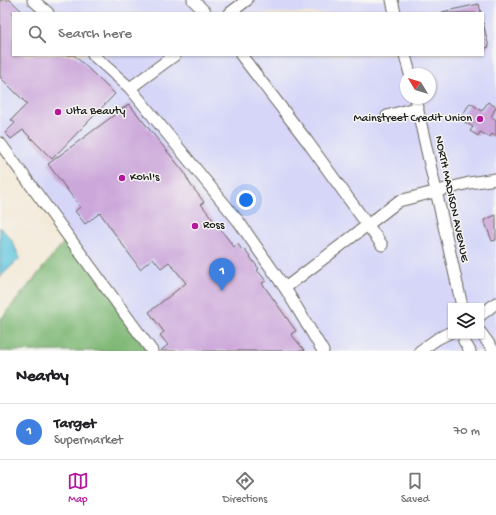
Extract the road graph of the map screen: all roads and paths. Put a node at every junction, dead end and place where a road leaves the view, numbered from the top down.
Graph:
1 (33, 0) edge
2 (193, 0) edge
3 (247, 0) edge
4 (392, 0) edge
5 (47, 12) edge
6 (205, 12) edge
7 (231, 12) edge
8 (395, 12) edge
9 (94, 56) edge
10 (174, 56) edge
11 (242, 56) edge
12 (405, 56) edge
13 (408, 68) edge
14 (130, 88) junction
15 (415, 104) edge
16 (417, 104) edge
17 (387, 116) dead end
18 (0, 143) edge
19 (496, 179) edge
20 (436, 192) junction
21 (367, 226) junction
22 (382, 245) dead end
23 (285, 288) junction
24 (461, 303) edge
25 (496, 303) edge
26 (484, 313) edge
27 (448, 334) edge
28 (484, 338) edge
29 (465, 339) edge
30 (152, 351) edge
31 (323, 351) edge
32 (420, 351) edge
33 (470, 351) edge
34 (494, 351) edge

1 - 5 street
2 - 6 street
3 - 7 street
4 - 8 street
9 - 14 street
10 - 14 street
11 - 21 street
12 - 13 street
14 - 23 street
15 - 17 street
16 - 20 street, NORTH MADISON AVENUE
18 - 30 street
19 - 20 street
20 - 21 street
20 - 24 street, NORTH MADISON AVENUE
21 - 22 street
21 - 23 street
23 - 31 street
25 - 26 street
27 - 32 street
28 - 34 street
29 - 33 street

